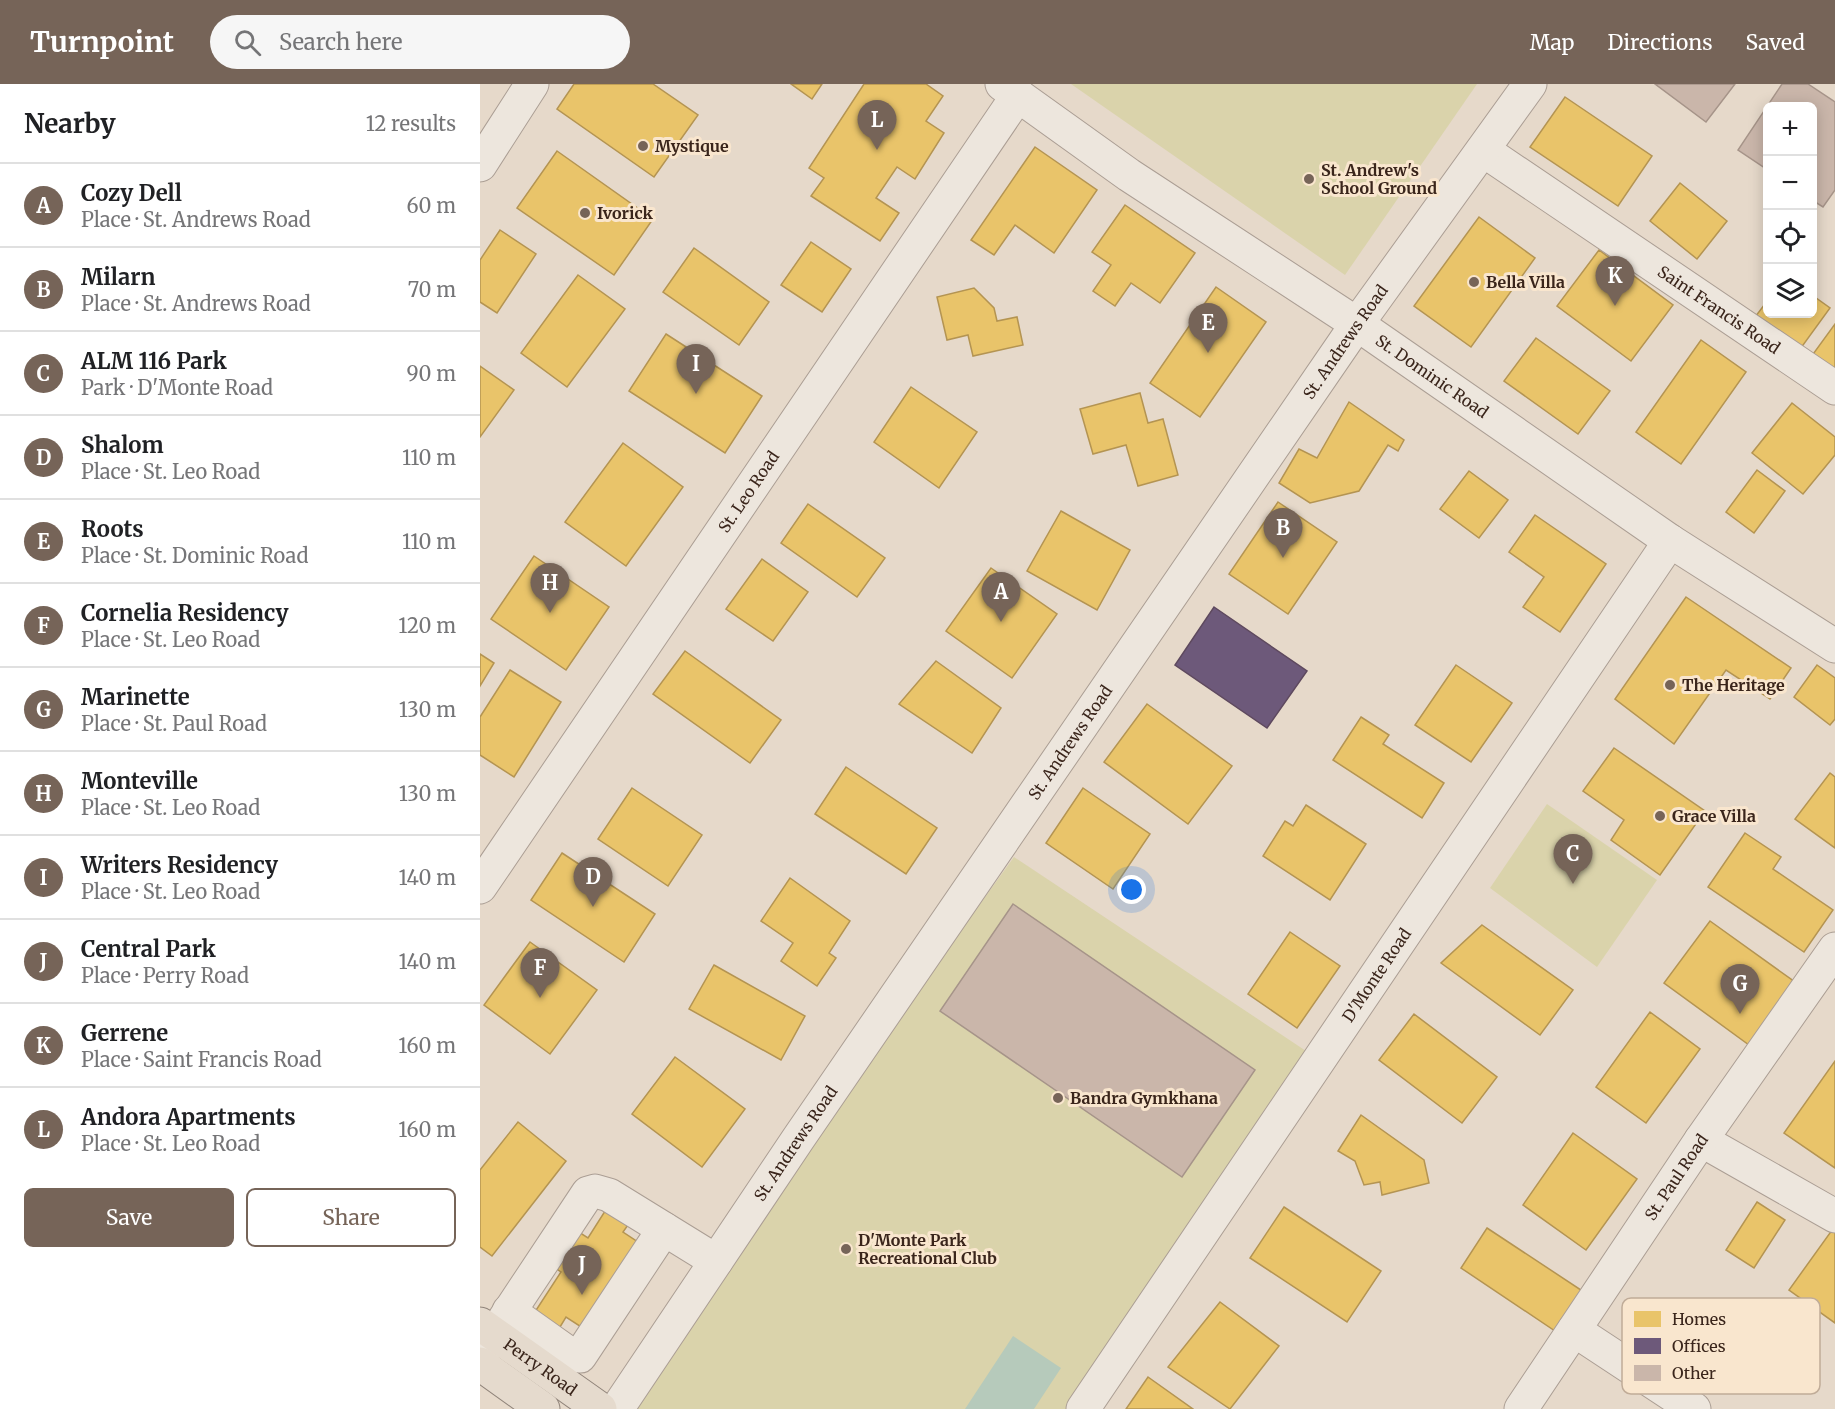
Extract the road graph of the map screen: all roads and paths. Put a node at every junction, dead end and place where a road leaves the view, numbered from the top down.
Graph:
1 (532, 84) edge
2 (1530, 84) edge
3 (1010, 90) edge
4 (1483, 150) junction
5 (480, 165) edge
6 (1356, 324) junction
7 (1835, 388) edge
8 (1670, 541) junction
9 (1835, 646) edge
10 (480, 887) edge
11 (1835, 949) edge
12 (1701, 1140) junction
13 (1835, 1216) edge
14 (664, 1229) junction
15 (716, 1261) junction
16 (1574, 1329) junction
17 (491, 1332) edge
18 (1622, 1361) edge
19 (480, 1364) edge
20 (1672, 1394) edge
21 (543, 1409) edge
22 (600, 1409) edge
23 (617, 1409) edge
24 (1083, 1409) edge
25 (1521, 1409) edge
26 (1694, 1409) edge

1 - 5 street
2 - 4 street, St. Andrews Road
3 - 6 street, St. Dominic Road
3 - 10 street, St. Leo Road
4 - 6 street, St. Andrews Road
4 - 7 street, Saint Francis Road
6 - 8 street, St. Dominic Road
6 - 15 street, St. Andrews Road
8 - 9 street, St. Dominic Road
8 - 24 street, D'Monte Road
11 - 12 street, St. Paul Road
12 - 13 street
12 - 16 street, St. Paul Road
14 - 15 street
14 - 17 street
14 - 17 street
15 - 23 street, St. Andrews Road
16 - 18 street
16 - 25 street, St. Paul Road
17 - 22 main road, Perry Road
19 - 21 main road, Perry Road
20 - 26 street

